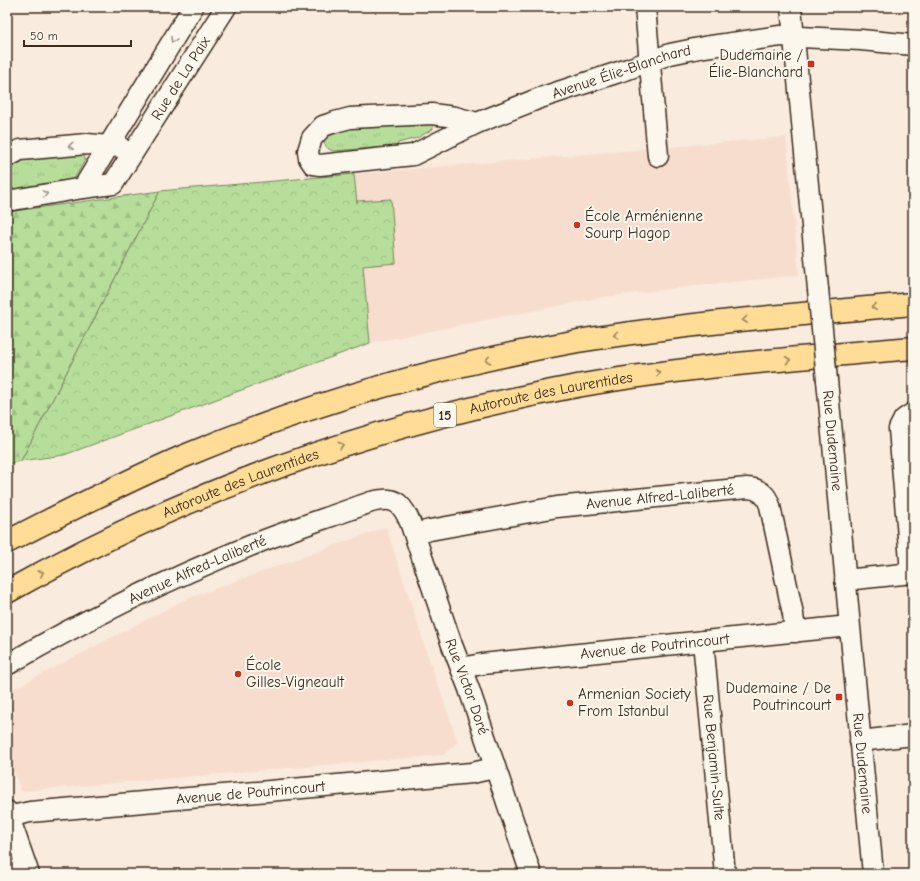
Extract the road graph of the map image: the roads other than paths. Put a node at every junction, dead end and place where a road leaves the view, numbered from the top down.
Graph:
1 (193, 7) edge
2 (226, 7) edge
3 (645, 7) edge
4 (791, 7) edge
5 (794, 37) junction
6 (913, 45) edge
7 (649, 61) junction
8 (477, 123) junction
9 (110, 145) junction
10 (136, 149) junction
11 (658, 156) dead end
12 (7, 157) edge
13 (83, 188) junction
14 (7, 201) edge
15 (913, 304) edge
16 (913, 348) edge
17 (913, 413) edge
18 (397, 502) joint
19 (414, 534) junction
20 (7, 542) edge
21 (912, 573) edge
22 (845, 580) junction
23 (7, 592) edge
24 (849, 626) junction
25 (795, 632) junction
26 (703, 641) junction
27 (7, 665) edge
28 (461, 668) junction
29 (913, 736) edge
30 (860, 741) junction
31 (494, 768) junction
32 (8, 815) edge
33 (7, 868) edge
34 (9, 874) edge
35 (29, 874) edge
36 (531, 874) edge
37 (725, 874) edge
38 (873, 874) edge

1 -> 9 street, Rue de La Paix
2 - 10 street, Rue de La Paix
3 - 7 street
4 - 5 street, Rue Dudemaine
5 - 6 street, Avenue Élie-Blanchard
5 - 7 street, Avenue Élie-Blanchard
5 - 22 street, Rue Dudemaine, bridge
7 - 8 street, Avenue Élie-Blanchard
7 - 11 street
8 - 8 street, Avenue Élie-Blanchard
9 - 10 street
9 -> 12 street
9 - 13 street, Rue de La Paix
10 - 13 street, Rue de La Paix
14 -> 13 street, Rue de La Paix
15 -> 20 highway
23 -> 16 highway, Autoroute des Laurentides / 15
17 - 21 street
18 - 19 street, Rue Victor Doré
18 - 27 street, Avenue Alfred-Laliberté
19 - 25 street, Avenue Alfred-Laliberté
19 - 28 street, Rue Victor Doré
21 - 22 street
22 - 24 street, Rue Dudemaine
24 - 25 street, Avenue de Poutrincourt
24 - 30 street, Rue Dudemaine
25 - 26 street, Avenue de Poutrincourt
26 - 28 street, Avenue de Poutrincourt
26 - 37 street, Rue Benjamin-Sulte
28 - 31 street, Rue Victor Doré
29 - 30 street
30 - 38 street, Rue Dudemaine
31 - 32 street, Avenue de Poutrincourt
31 - 36 street, Rue Victor Doré
32 - 35 street
33 - 34 street

